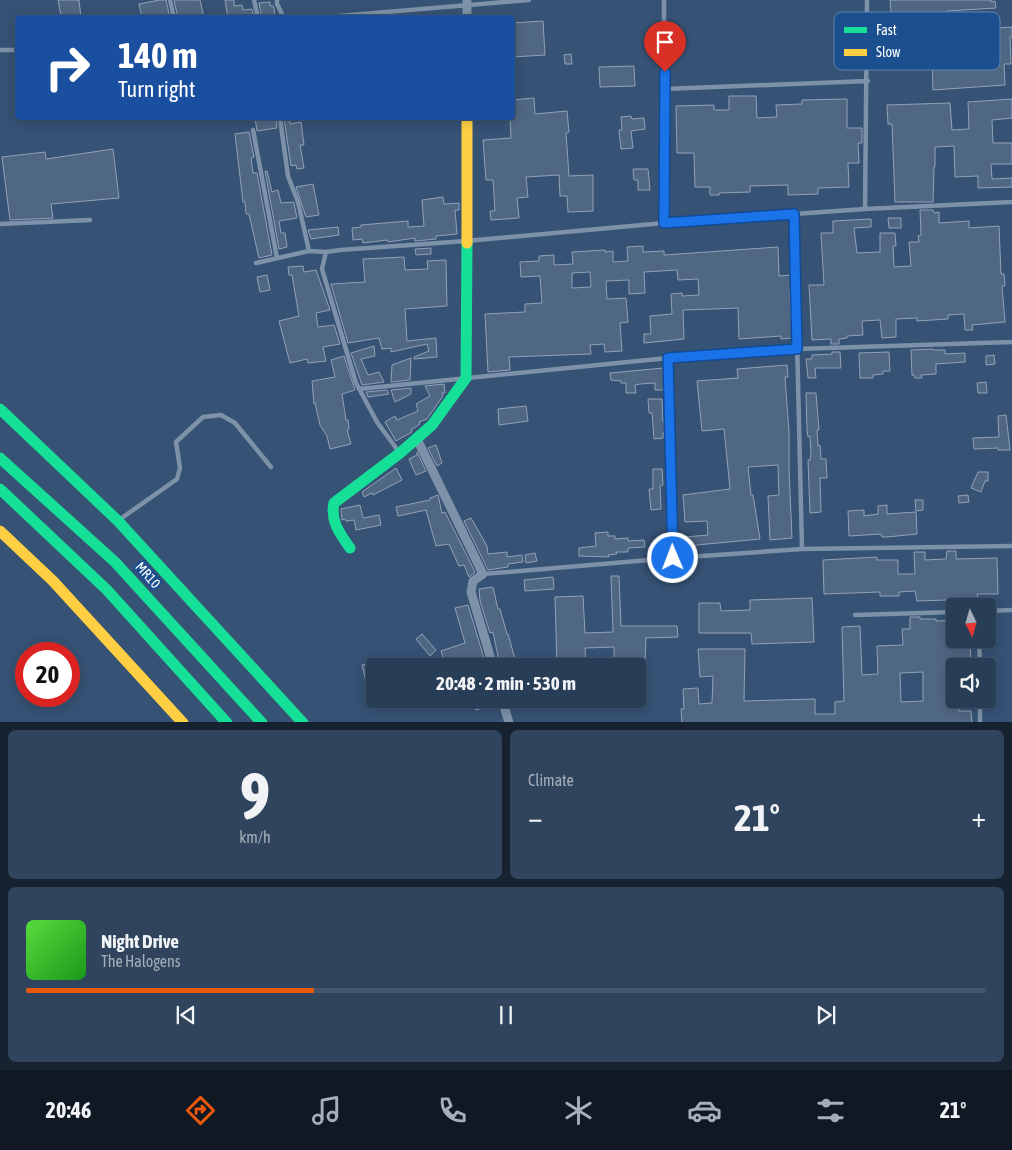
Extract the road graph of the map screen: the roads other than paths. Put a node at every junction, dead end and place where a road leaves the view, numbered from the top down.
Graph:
1 (170, 0) edge
2 (254, 0) edge
3 (277, 0) edge
4 (529, 0) edge
5 (664, 0) edge
6 (467, 2) edge
7 (173, 15) edge
8 (257, 15) edge
9 (282, 15) edge
10 (343, 15) edge
11 (467, 15) edge
12 (0, 50) edge
13 (15, 50) edge
14 (868, 70) edge
15 (868, 81) junction
16 (665, 89) junction
17 (280, 120) edge
18 (467, 120) edge
19 (253, 130) dead end
20 (1012, 202) edge
21 (865, 209) junction
22 (794, 214) junction
23 (90, 220) dead end
24 (664, 223) junction
25 (0, 224) edge
26 (466, 241) junction
27 (309, 252) junction
28 (326, 252) junction
29 (277, 258) junction
30 (256, 263) dead end
31 (1012, 342) edge
32 (797, 349) junction
33 (668, 358) junction
34 (466, 378) junction
35 (359, 389) junction
36 (0, 409) edge
37 (417, 439) junction
38 (400, 453) junction
39 (0, 458) edge
40 (271, 467) dead end
41 (0, 490) edge
42 (118, 521) junction
43 (0, 531) edge
44 (1012, 546) edge
45 (350, 548) dead end
46 (802, 549) junction
47 (673, 558) junction
48 (483, 574) junction
49 (1012, 610) edge
50 (996, 611) edge
51 (946, 612) edge
52 (855, 615) dead end
53 (491, 658) edge
54 (505, 708) edge
55 (980, 708) edge
56 (183, 722) edge
57 (226, 722) edge
58 (262, 722) edge
59 (303, 722) edge
60 (510, 722) edge
61 (980, 722) edge

1 - 7 lane
2 - 8 lane
3 - 9 lane
4 - 6 lane
5 - 16 lane
6 - 10 lane
6 - 11 street
12 - 13 lane
14 - 15 lane
15 - 16 lane
15 - 21 lane
16 - 24 lane
17 - 27 lane
18 - 26 street
19 - 29 lane
20 - 21 lane
21 - 22 lane
22 - 24 lane
22 - 32 lane
23 - 25 lane
24 - 26 lane
26 - 28 lane
26 - 34 street
27 - 28 lane
27 - 29 lane
28 - 35 lane
29 - 30 lane
31 - 32 lane
32 - 33 lane
32 - 46 lane
33 - 34 lane
33 - 47 lane
34 - 35 lane
34 - 37 street
35 - 38 lane
36 - 42 street
37 - 38 street
37 - 48 street
38 - 45 street
39 - 58 street, MR10
40 - 42 lane
41 - 57 street
42 - 59 street
43 - 56 street
44 - 46 lane
46 - 47 lane
47 - 48 lane
48 - 53 street
49 - 50 lane
51 - 52 lane
54 - 60 street
55 - 61 lane

